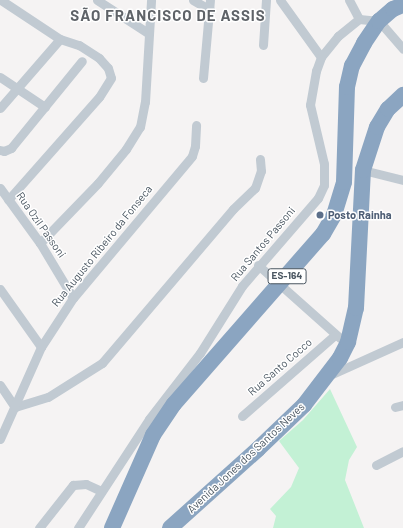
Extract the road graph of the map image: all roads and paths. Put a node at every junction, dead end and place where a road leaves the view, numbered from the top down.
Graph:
1 (1, 0) edge
2 (97, 0) edge
3 (151, 0) edge
4 (193, 0) edge
5 (210, 0) edge
6 (266, 0) edge
7 (280, 0) edge
8 (348, 0) edge
9 (403, 5) edge
10 (210, 10) junction
11 (359, 19) junction
12 (379, 21) junction
13 (148, 33) junction
14 (60, 39) junction
15 (263, 45) dead end
16 (403, 49) edge
17 (321, 57) junction
18 (82, 61) dead end
19 (0, 77) edge
20 (203, 78) dead end
21 (17, 88) junction
22 (403, 95) edge
23 (45, 107) junction
24 (0, 108) edge
25 (196, 125) dead end
26 (0, 150) edge
27 (260, 159) dead end
28 (363, 170) junction
29 (403, 180) edge
30 (0, 188) edge
31 (8, 200) junction
32 (40, 243) junction
33 (258, 265) junction
34 (280, 284) junction
35 (0, 289) edge
36 (73, 298) junction
37 (341, 339) junction
38 (403, 342) edge
39 (41, 347) junction
40 (327, 376) junction
41 (0, 385) edge
42 (15, 407) junction
43 (242, 416) dead end
44 (0, 439) edge
45 (403, 451) edge
46 (376, 465) dead end
47 (101, 491) junction
48 (39, 528) edge
49 (78, 528) edge
50 (112, 528) edge
51 (170, 528) edge

1 - 14 street
2 - 13 street
3 - 13 street
4 - 10 street
5 - 10 street
6 - 15 street
7 - 17 street
8 - 11 street
9 - 12 highway, ES-164
10 - 20 street
11 - 12 street
11 - 17 street, Rua Santos Passoni
12 - 16 street
12 - 34 highway, ES-164
13 - 32 street
14 - 21 street
14 - 31 street
17 - 33 street, Rua Santos Passoni
18 - 23 street
19 - 21 street
21 - 23 street
21 - 24 street
22 - 28 highway, Avenida Jones dos Santos Neves
23 - 26 street
25 - 36 street, Rua Augusto Ribeiro da Fonseca
27 - 42 street
28 - 29 street
28 - 37 highway, Avenida Jones dos Santos Neves
30 - 31 street, Rua Ozil Passoni
31 - 32 street, Rua Ozil Passoni
32 - 36 street, Rua Ozil Passoni
33 - 34 street
33 - 47 street, Rua Santos Passoni
34 - 37 street
34 - 50 highway, ES-164
35 - 39 street
36 - 39 street, Rua Augusto Ribeiro da Fonseca
37 - 40 highway, Avenida Jones dos Santos Neves
37 - 43 street, Rua Santo Cocco
38 - 40 street
39 - 42 street, Rua Augusto Ribeiro da Fonseca
40 - 51 highway, Avenida Jones dos Santos Neves
41 - 42 street
42 - 44 street, Rua Augusto Ribeiro da Fonseca
45 - 46 street
47 - 48 street
47 - 49 street, Rua Santos Passoni

